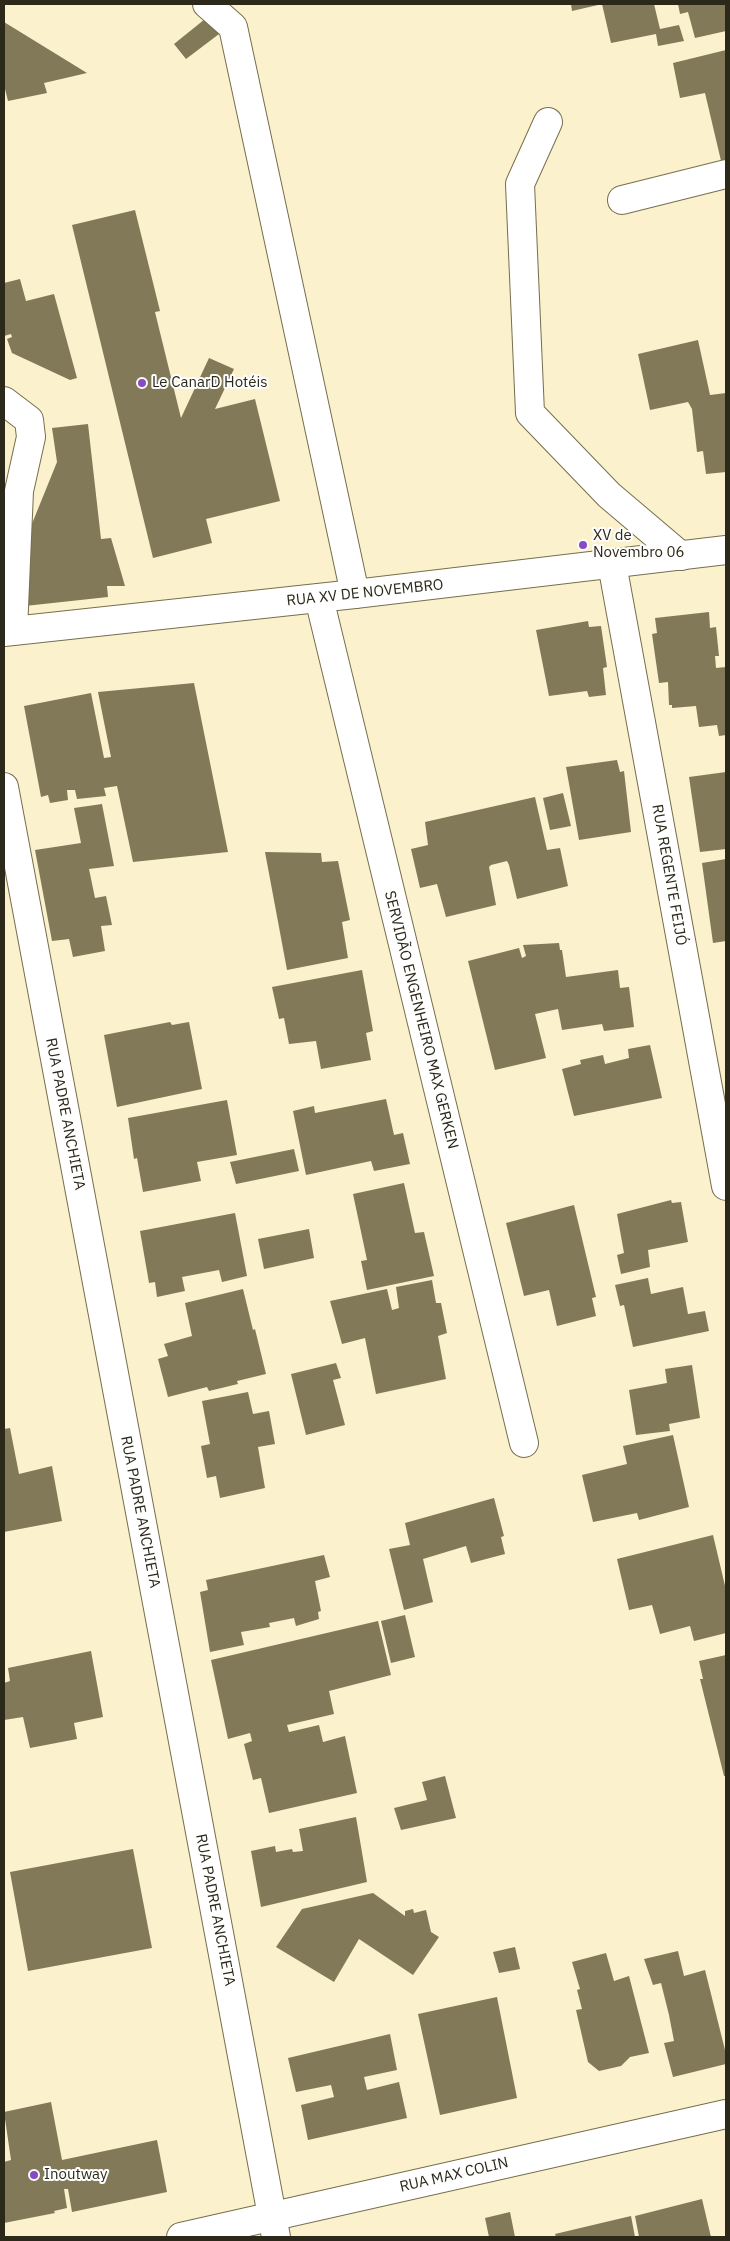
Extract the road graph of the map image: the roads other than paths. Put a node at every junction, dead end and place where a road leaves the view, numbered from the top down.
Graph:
1 (207, 4) edge
2 (548, 122) dead end
3 (726, 174) edge
4 (622, 200) dead end
5 (4, 401) edge
6 (726, 550) edge
7 (681, 556) junction
8 (612, 564) junction
9 (355, 594) junction
10 (319, 598) junction
11 (9, 631) edge
12 (4, 787) edge
13 (726, 1186) edge
14 (524, 1443) dead end
15 (726, 2114) edge
16 (274, 2227) edge
17 (181, 2237) edge

1 - 9 street
2 - 7 street
3 - 4 street
5 - 11 street
6 - 7 street, RUA XV DE NOVEMBRO
7 - 8 street, RUA XV DE NOVEMBRO
8 - 9 street, RUA XV DE NOVEMBRO
8 - 13 street, RUA REGENTE FEIJÓ
9 - 10 street, RUA XV DE NOVEMBRO
10 - 11 street, RUA XV DE NOVEMBRO
10 - 14 street, SERVIDÃO ENGENHEIRO MAX GERKEN
12 - 16 street, RUA PADRE ANCHIETA
15 - 16 street, RUA MAX COLIN
16 - 17 street, RUA MAX COLIN

